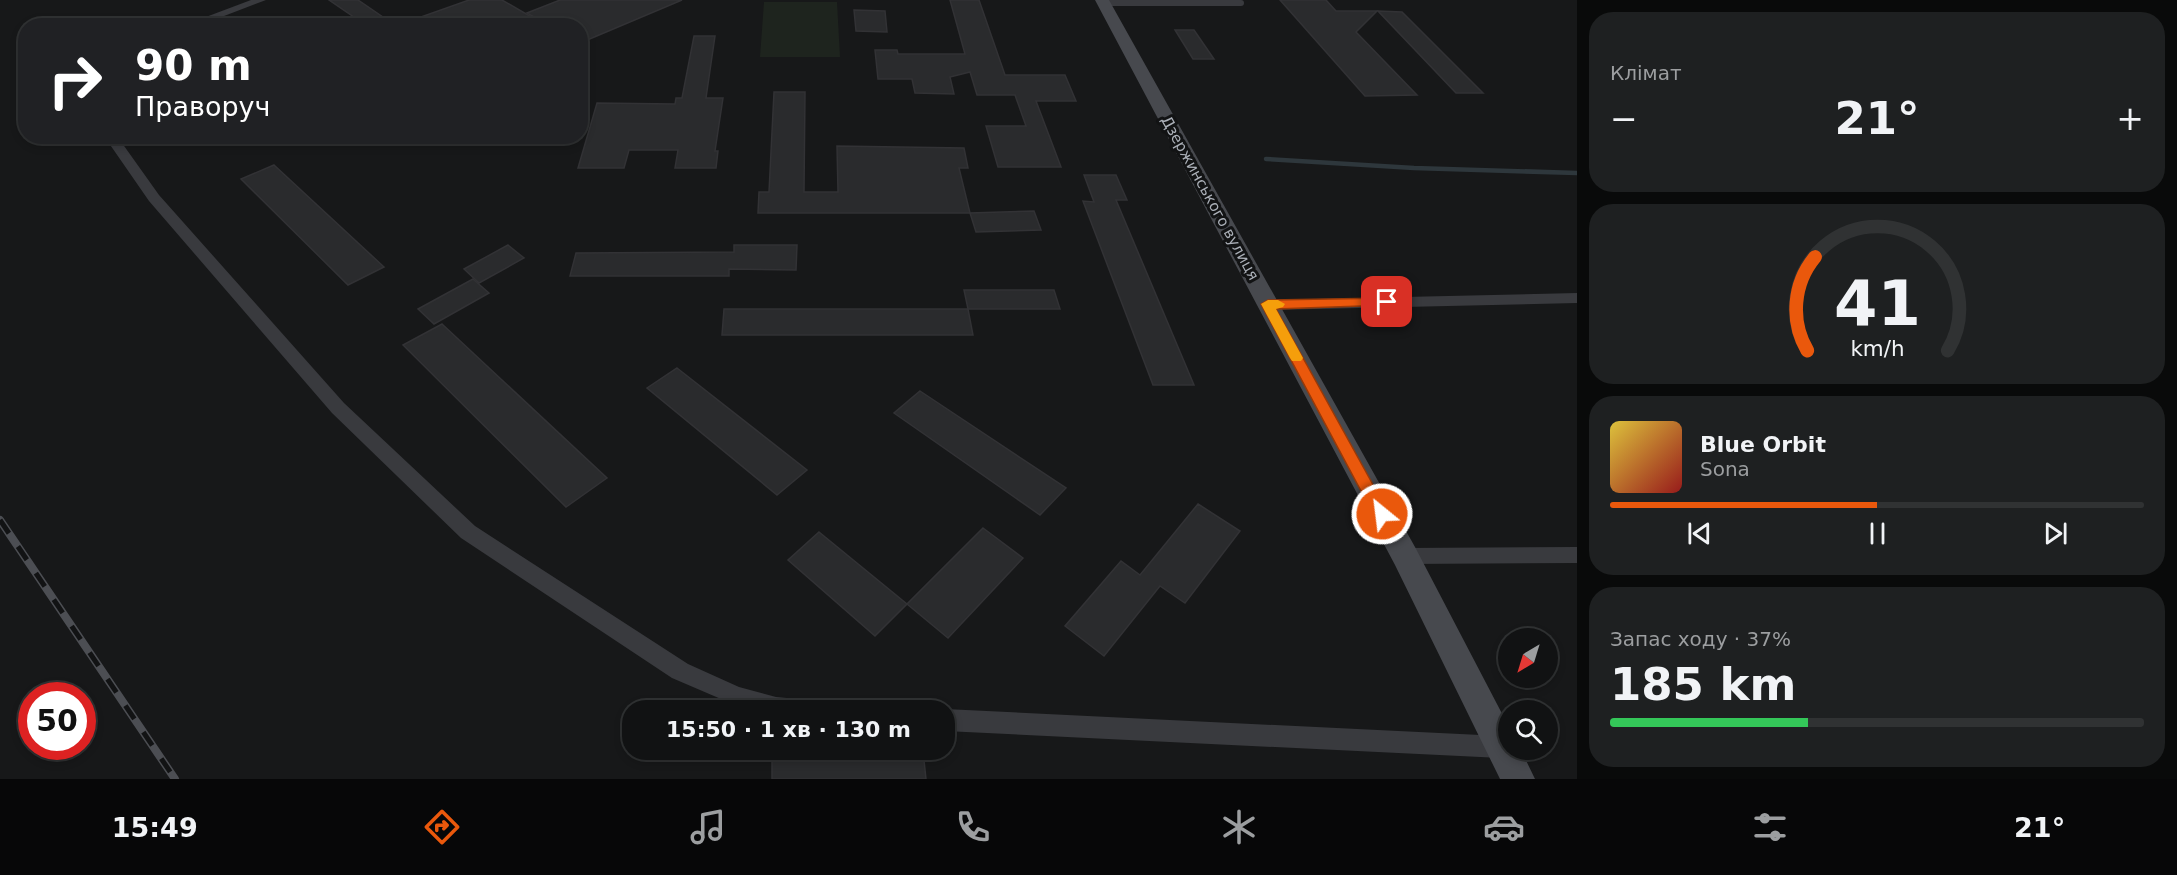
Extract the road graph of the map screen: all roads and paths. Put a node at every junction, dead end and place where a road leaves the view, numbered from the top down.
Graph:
1 (261, 0) edge
2 (1103, 2) edge
3 (1241, 3) dead end
4 (210, 18) edge
5 (116, 144) edge
6 (1577, 298) edge
7 (1268, 304) junction
8 (1577, 555) edge
9 (1405, 556) junction
10 (748, 700) edge
11 (955, 720) edge
12 (1498, 741) edge
13 (1498, 747) edge
14 (1508, 760) edge
15 (1518, 779) edge

1 - 4 street
2 - 3 lane
2 - 7 main road, Дзержинського вулиця
5 - 10 street
6 - 7 street
7 - 9 main road, Дзержинського вулиця
8 - 9 street
9 - 12 main road, Дзержинського вулиця
11 - 13 street
14 - 15 main road, Дзержинського вулиця

